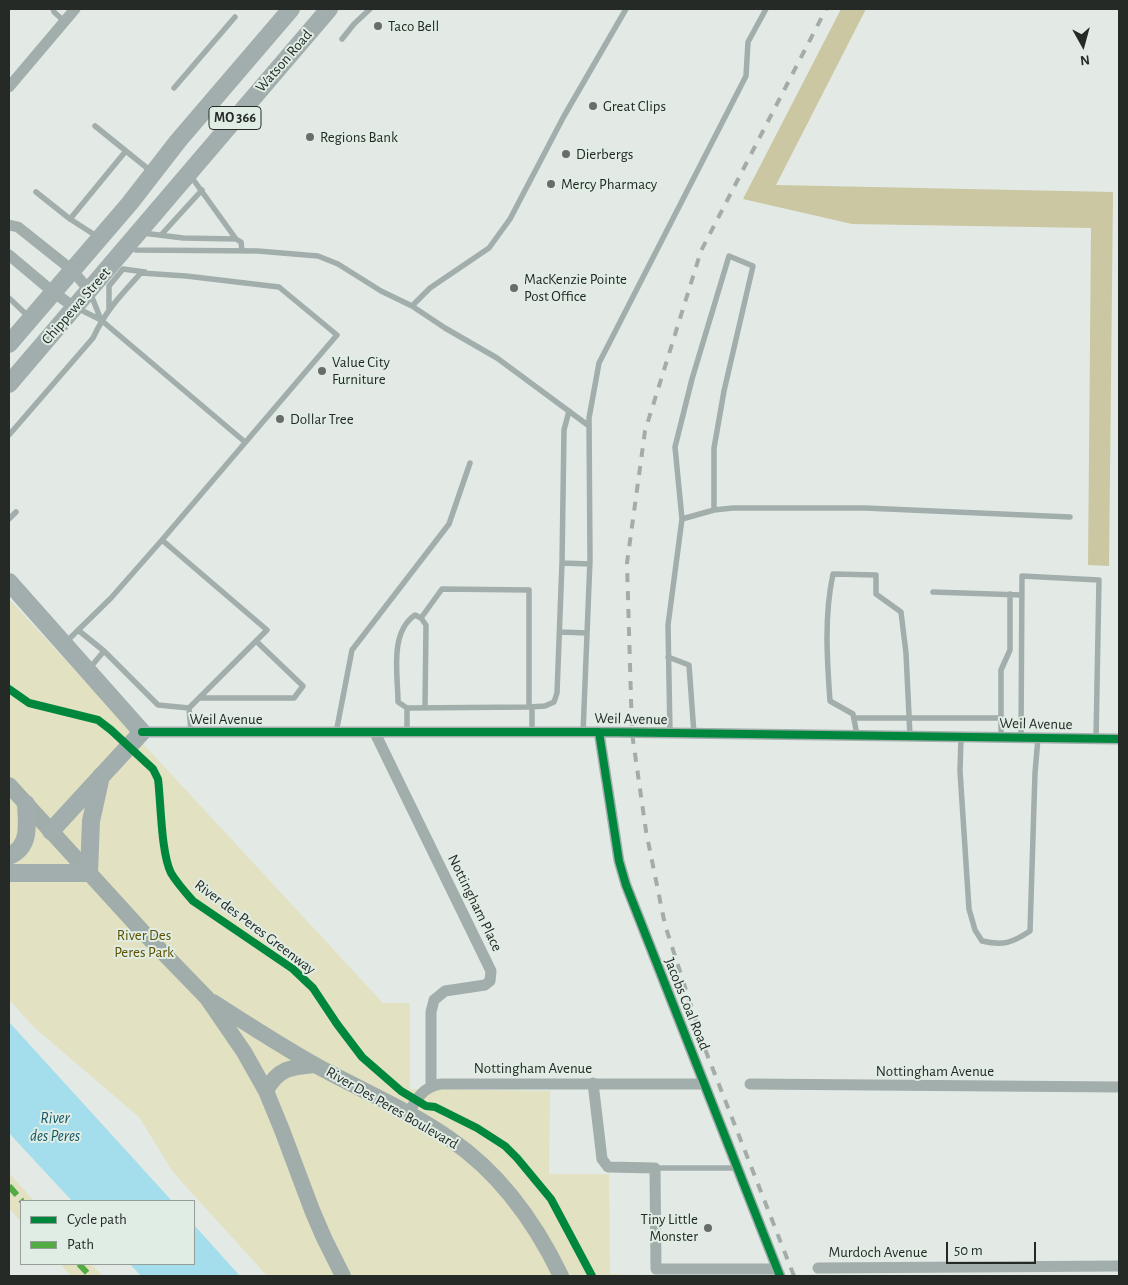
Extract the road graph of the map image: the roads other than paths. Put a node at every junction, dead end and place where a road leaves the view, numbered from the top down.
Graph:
1 (53, 9) edge
2 (75, 9) edge
3 (291, 9) edge
4 (329, 9) edge
5 (370, 9) edge
6 (617, 9) edge
7 (766, 9) edge
8 (625, 11) edge
9 (235, 17) dead end
10 (64, 21) junction
11 (342, 40) dead end
12 (11, 85) edge
13 (174, 88) dead end
14 (95, 126) dead end
15 (125, 152) junction
16 (188, 173) junction
17 (153, 174) junction
18 (202, 190) junction
19 (36, 192) dead end
20 (130, 203) joint
21 (70, 219) junction
22 (9, 225) edge
23 (136, 235) junction
24 (161, 235) junction
25 (100, 238) junction
26 (183, 238) junction
27 (236, 238) junction
28 (183, 251) junction
29 (242, 251) junction
30 (9, 256) edge
31 (72, 270) junction
32 (169, 275) junction
33 (90, 290) junction
34 (54, 292) junction
35 (9, 298) edge
36 (412, 306) junction
37 (74, 307) junction
38 (109, 308) junction
39 (30, 319) junction
40 (101, 320) junction
41 (9, 344) edge
42 (9, 384) edge
43 (569, 411) junction
44 (590, 426) junction
45 (9, 435) edge
46 (245, 442) junction
47 (470, 463) dead end
48 (714, 510) junction
49 (16, 512) dead end
50 (1070, 517) dead end
51 (9, 519) edge
52 (682, 519) junction
53 (162, 540) junction
54 (562, 563) junction
55 (590, 564) junction
56 (9, 582) edge
57 (933, 592) dead end
58 (1010, 594) junction
59 (1021, 595) junction
60 (420, 618) junction
61 (78, 630) junction
62 (560, 632) junction
63 (587, 633) junction
64 (256, 641) junction
65 (64, 644) junction
66 (104, 651) junction
67 (668, 657) junction
68 (87, 670) junction
69 (200, 698) junction
70 (425, 707) junction
71 (531, 707) junction
72 (189, 708) junction
73 (407, 708) junction
74 (854, 718) junction
75 (908, 718) junction
76 (1001, 718) junction
77 (142, 732) junction
78 (191, 732) junction
79 (599, 732) junction
80 (336, 733) junction
81 (375, 733) junction
82 (407, 733) junction
83 (532, 733) junction
84 (583, 733) junction
85 (670, 733) junction
86 (694, 734) junction
87 (857, 736) junction
88 (910, 736) junction
89 (961, 737) junction
90 (1002, 737) junction
91 (1020, 738) junction
92 (1038, 738) junction
93 (1096, 739) junction
94 (1119, 739) edge
95 (101, 775) junction
96 (9, 785) edge
97 (26, 804) junction
98 (51, 831) junction
99 (9, 856) edge
100 (89, 872) junction
101 (9, 873) edge
102 (207, 998) junction
103 (315, 1065) junction
104 (593, 1083) junction
105 (703, 1084) junction
106 (750, 1084) dead end
107 (431, 1086) junction
108 (1119, 1087) edge
109 (266, 1091) junction
110 (408, 1114) junction
111 (655, 1168) junction
112 (736, 1168) junction
113 (1119, 1266) edge
114 (818, 1268) dead end
115 (778, 1273) edge
116 (343, 1276) edge
117 (561, 1276) edge

1 - 10 lane
2 - 10 street
3 - 17 main road, Watson Road / MO 366
4 - 16 main road, Watson Road / MO 366
5 - 11 lane
6 - 8 lane
7 - 44 lane
8 - 36 lane
9 - 13 lane
10 - 12 street
14 - 15 lane
15 - 17 lane
15 - 21 lane
16 - 18 lane
16 - 23 main road, Watson Road / MO 366
17 - 20 main road, Watson Road / MO 366
18 - 24 lane
18 - 27 lane
19 - 21 lane
20 - 25 main road, Chippewa Street / MO 366
21 - 25 lane
22 - 31 street
23 - 24 lane
23 - 28 lane
23 - 33 main road, Chippewa Street / MO 366
24 - 26 lane
25 - 31 main road, Chippewa Street / MO 366
26 - 27 lane
26 - 28 lane
27 - 29 lane
28 - 29 lane
29 - 36 lane
30 - 34 street
31 - 33 street
31 - 34 main road, Chippewa Street / MO 366
32 - 38 lane
32 - 38 lane
32 - 46 lane
33 - 37 main road, Chippewa Street / MO 366
33 - 40 lane
34 - 37 street
34 - 39 main road, Chippewa Street / MO 366
35 - 39 lane
36 - 43 lane
37 - 40 lane
37 - 42 main road, Chippewa Street / MO 366
38 - 40 lane
39 - 41 main road, Chippewa Street / MO 366
40 - 45 lane
40 - 46 lane
43 - 44 lane
43 - 54 lane
44 - 55 lane
46 - 53 lane
47 - 80 lane
48 - 50 lane
48 - 52 lane
48 - 52 lane
49 - 51 lane
52 - 67 lane
53 - 61 lane
53 - 64 lane
54 - 55 lane
54 - 62 lane
55 - 63 lane
56 - 65 main road
57 - 58 lane
58 - 59 lane
58 - 76 lane
59 - 91 lane
59 - 93 lane
60 - 70 lane
60 - 71 lane
60 - 73 lane
61 - 65 lane
61 - 66 lane
62 - 63 lane
62 - 71 lane
63 - 84 lane
64 - 69 lane
64 - 69 lane
65 - 68 main road
66 - 68 lane
66 - 72 lane
67 - 85 lane
67 - 86 lane
68 - 77 main road
69 - 72 lane
70 - 71 lane
70 - 73 lane
71 - 83 lane
72 - 78 lane
73 - 82 lane
74 - 75 lane
74 - 75 lane
74 - 87 lane
75 - 76 lane
75 - 88 lane
76 - 90 lane
77 - 78 street, Weil Avenue
77 - 95 main road
78 - 80 street, Weil Avenue
79 - 84 street, Weil Avenue
79 - 85 street, Weil Avenue
79 - 105 street, Jacobs Coal Road
80 - 81 street, Weil Avenue
81 - 82 street, Weil Avenue
81 - 107 street, Nottingham Place
82 - 83 street, Weil Avenue
83 - 84 street, Weil Avenue
85 - 86 street, Weil Avenue
86 - 87 street, Weil Avenue
87 - 88 street, Weil Avenue
88 - 89 street, Weil Avenue
89 - 90 street, Weil Avenue
89 - 92 lane
90 - 91 street, Weil Avenue
91 - 92 street, Weil Avenue
92 - 93 street, Weil Avenue
93 - 94 street, Weil Avenue
95 - 98 main road
95 - 100 main road
96 - 97 main road, River Des Peres Boulevard
97 - 98 main road, River Des Peres Boulevard
97 - 99 main road
98 - 100 main road, River Des Peres Boulevard
100 - 101 main road
100 - 102 main road, River Des Peres Boulevard
102 - 103 main road, River Des Peres Boulevard
102 - 109 main road, River Des Peres Boulevard
103 - 109 main road
103 - 110 main road, River Des Peres Boulevard
104 - 105 street, Nottingham Avenue
104 - 107 street, Nottingham Avenue
104 - 111 street
105 - 112 street, Jacobs Coal Road
106 - 108 street, Nottingham Avenue
107 - 110 street
109 - 116 main road, River Des Peres Boulevard
110 - 117 main road, River Des Peres Boulevard
111 - 112 lane
111 - 115 street
112 - 115 street, Jacobs Coal Road
113 - 114 street, Murdoch Avenue

